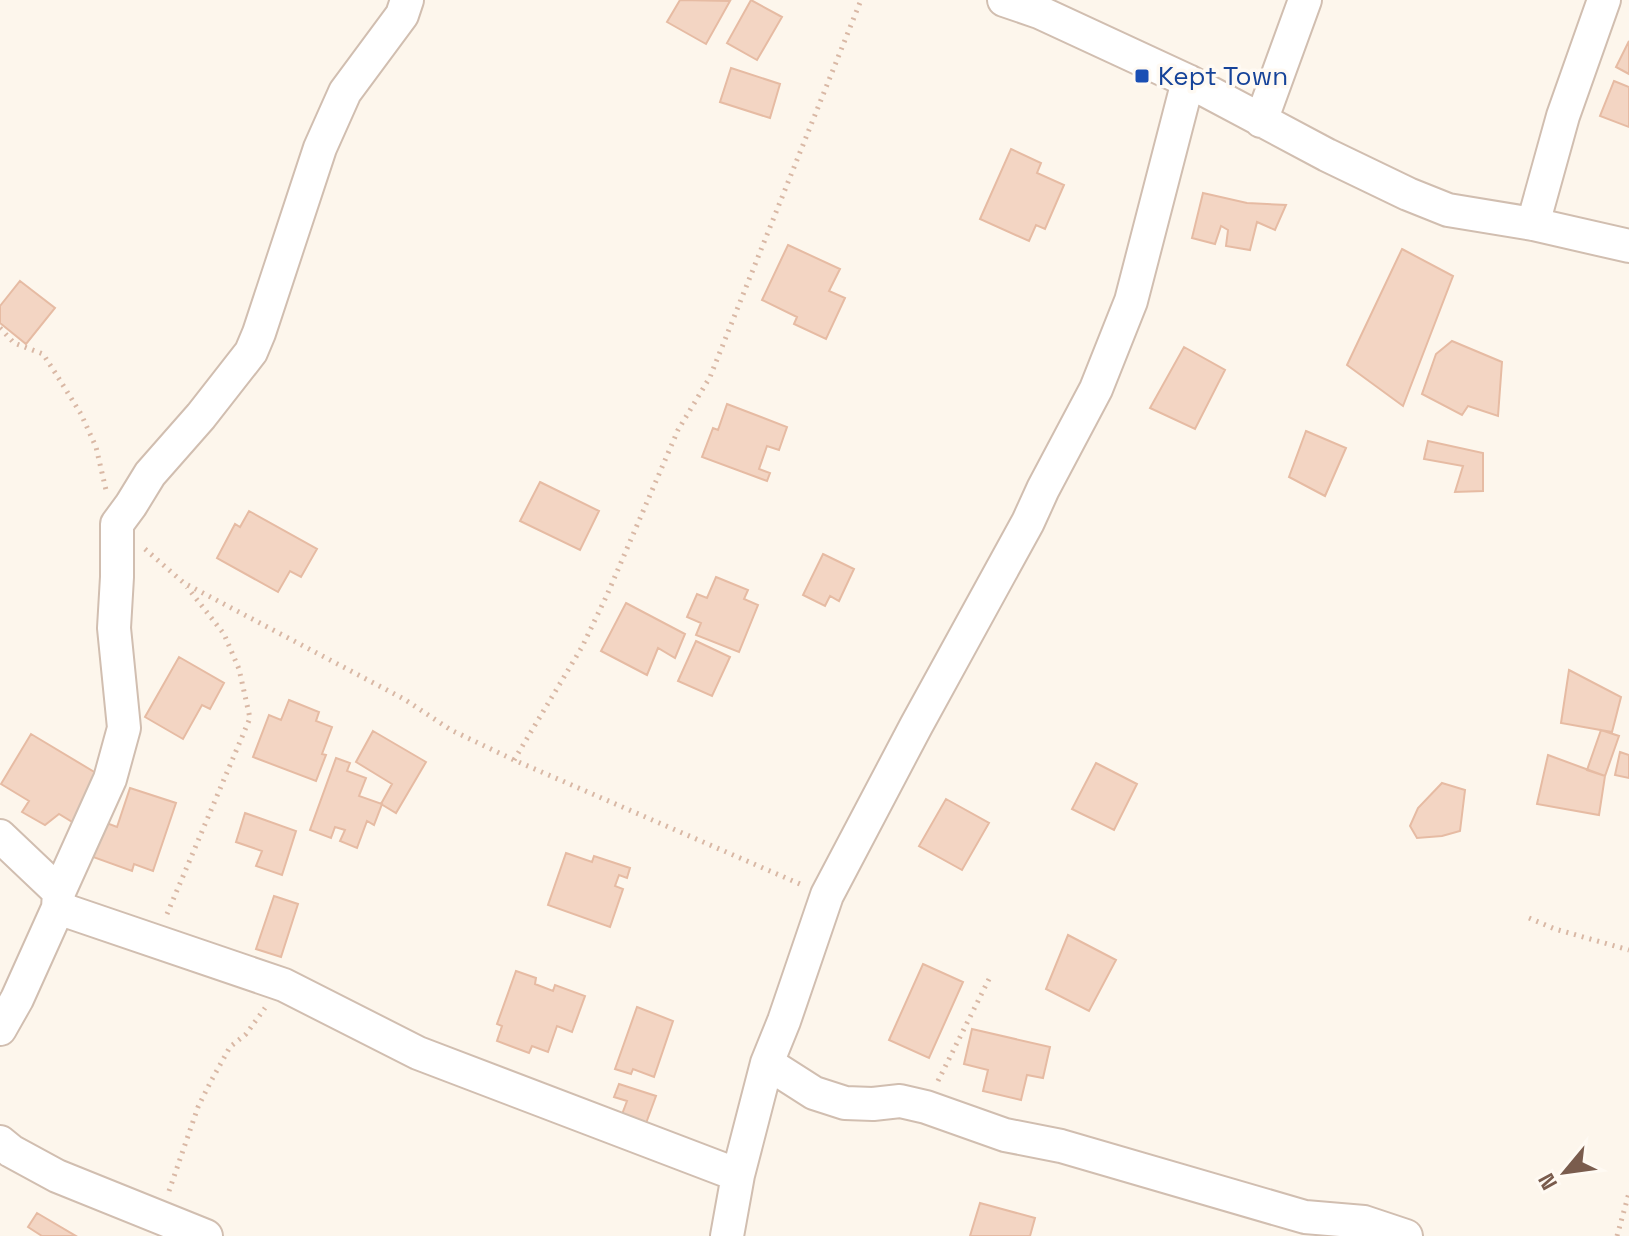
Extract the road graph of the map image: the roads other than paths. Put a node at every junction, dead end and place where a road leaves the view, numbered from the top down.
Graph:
1 (407, 0) edge
2 (1004, 0) edge
3 (1305, 0) edge
4 (1604, 0) edge
5 (1188, 81) junction
6 (1261, 121) junction
7 (1533, 224) junction
8 (1629, 246) edge
9 (0, 836) edge
10 (59, 900) junction
11 (0, 1029) edge
12 (767, 1063) junction
13 (0, 1142) edge
14 (738, 1175) junction
15 (206, 1236) edge
16 (727, 1236) edge
17 (1406, 1236) edge

1 - 10 street
2 - 5 street
3 - 6 street
4 - 7 street
5 - 6 street
5 - 12 street
6 - 7 street
7 - 8 street
9 - 10 street
10 - 11 street
10 - 14 street
12 - 14 street
12 - 17 street
13 - 15 street
14 - 16 street

